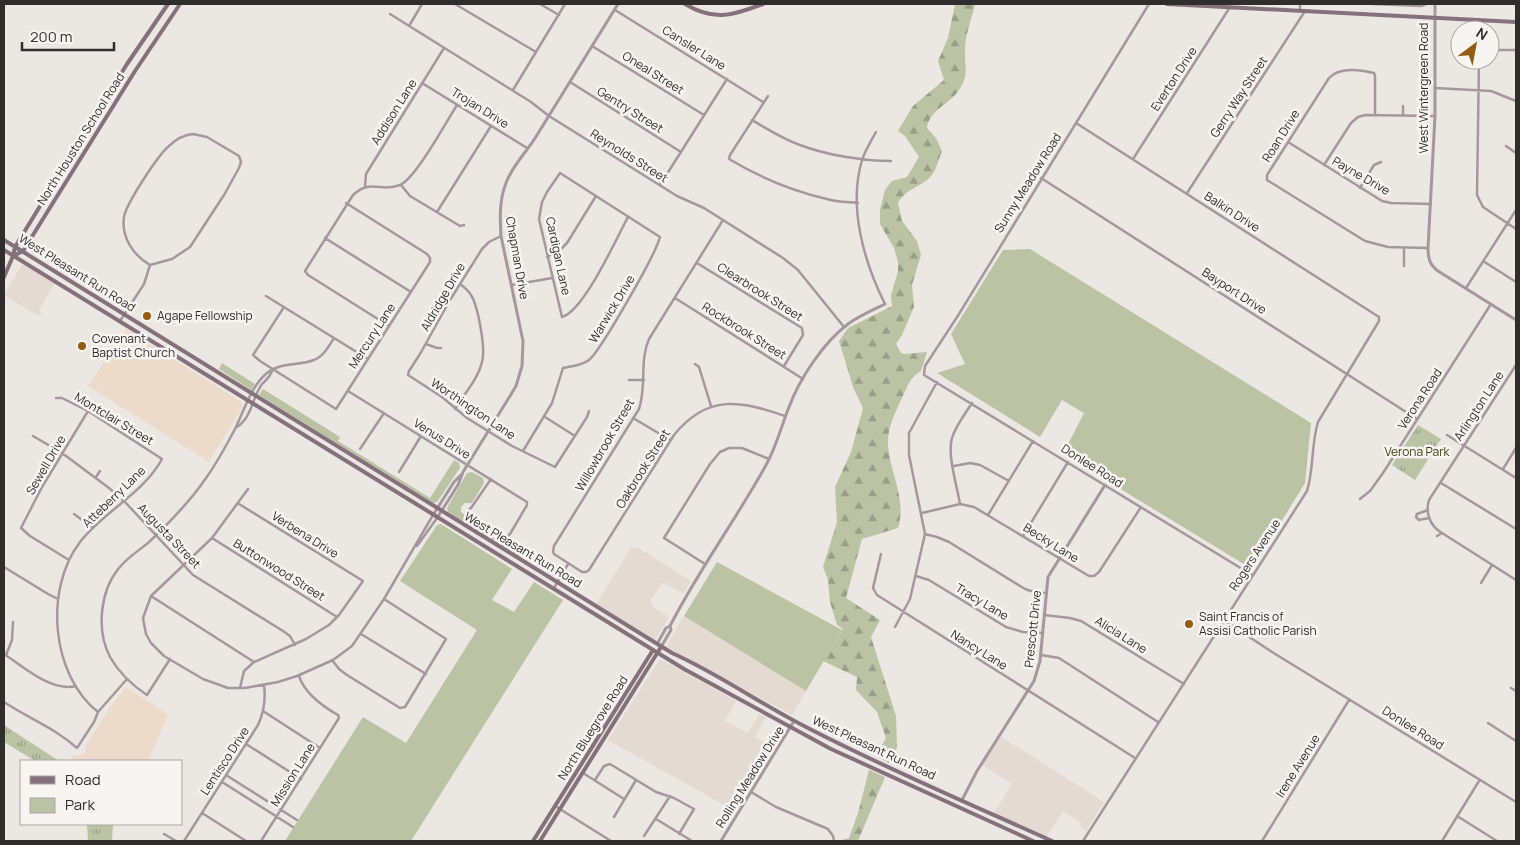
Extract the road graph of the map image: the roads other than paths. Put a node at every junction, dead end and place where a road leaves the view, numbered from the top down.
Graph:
1 (168, 4) edge
2 (180, 4) edge
3 (422, 4) edge
4 (455, 4) edge
5 (540, 4) edge
6 (565, 4) edge
7 (618, 4) edge
8 (685, 4) edge
9 (763, 4) edge
10 (1149, 4) edge
11 (1167, 4) edge
12 (1300, 4) edge
13 (1373, 4) edge
14 (1426, 4) edge
15 (1435, 4) edge
16 (1257, 6) edge
17 (1230, 7) junction
18 (615, 10) junction
19 (1303, 11) junction
20 (390, 14) dead end
21 (558, 15) junction
22 (1435, 18) junction
23 (1516, 22) edge
24 (409, 26) junction
25 (144, 39) junction
26 (152, 45) junction
27 (592, 46) junction
28 (444, 48) junction
29 (1500, 50) edge
30 (1516, 50) edge
31 (536, 52) junction
32 (1479, 70) edge
33 (727, 79) junction
34 (570, 82) junction
35 (422, 83) junction
36 (1435, 88) junction
37 (1478, 89) junction
38 (513, 90) junction
39 (768, 96) dead end
40 (1516, 101) edge
41 (764, 102) junction
42 (457, 105) junction
43 (1404, 106) dead end
44 (704, 115) junction
45 (1375, 115) junction
46 (549, 116) junction
47 (1404, 116) junction
48 (1435, 116) junction
49 (752, 120) junction
50 (1076, 123) junction
51 (90, 126) junction
52 (491, 126) junction
53 (97, 131) junction
54 (876, 132) dead end
55 (1288, 142) junction
56 (1506, 146) dead end
57 (528, 149) junction
58 (681, 152) junction
59 (1516, 153) edge
60 (863, 159) junction
61 (1132, 159) junction
62 (891, 161) dead end
63 (1381, 162) dead end
64 (1324, 165) junction
65 (1041, 178) junction
66 (401, 185) junction
67 (660, 185) junction
68 (365, 186) junction
69 (1360, 188) junction
70 (1186, 193) junction
71 (596, 196) junction
72 (346, 203) junction
73 (858, 203) junction
74 (1431, 204) junction
75 (1516, 210) edge
76 (437, 212) junction
77 (628, 217) junction
78 (723, 220) junction
79 (1507, 224) junction
80 (464, 225) dead end
81 (1516, 230) edge
82 (502, 236) junction
83 (325, 238) junction
84 (4, 240) edge
85 (15, 247) junction
86 (1404, 248) junction
87 (1428, 248) junction
88 (4, 250) edge
89 (23, 252) junction
90 (13, 256) junction
91 (547, 257) junction
92 (1483, 262) junction
93 (697, 263) junction
94 (150, 265) junction
95 (1404, 266) dead end
96 (4, 277) edge
97 (552, 278) junction
98 (1516, 282) edge
99 (460, 284) junction
100 (512, 285) junction
101 (1466, 288) junction
102 (411, 292) junction
103 (266, 296) dead end
104 (675, 298) junction
105 (884, 304) joint
106 (1491, 304) junction
107 (284, 307) junction
108 (124, 315) junction
109 (1378, 317) joint
110 (1516, 320) edge
111 (120, 321) junction
112 (389, 326) junction
113 (844, 327) junction
114 (334, 338) junction
115 (426, 344) junction
116 (441, 348) dead end
117 (368, 359) junction
118 (695, 364) dead end
119 (1516, 365) edge
120 (784, 366) junction
121 (273, 370) junction
122 (923, 372) joint
123 (1347, 374) junction
124 (408, 375) joint
125 (803, 378) junction
126 (630, 380) dead end
127 (644, 380) junction
128 (937, 382) junction
129 (348, 391) junction
130 (254, 395) junction
131 (56, 398) dead end
132 (248, 401) junction
133 (972, 403) junction
134 (254, 404) junction
135 (711, 406) junction
136 (455, 409) junction
137 (88, 411) junction
138 (589, 411) dead end
139 (384, 413) junction
140 (785, 416) junction
141 (545, 417) junction
142 (633, 418) junction
143 (1417, 418) junction
144 (236, 428) junction
145 (488, 431) junction
146 (1447, 435) dead end
147 (33, 436) dead end
148 (421, 436) junction
149 (575, 436) junction
150 (670, 440) junction
151 (1033, 440) junction
152 (1464, 446) junction
153 (1516, 448) edge
154 (360, 449) dead end
155 (524, 451) junction
156 (62, 453) junction
157 (769, 459) junction
158 (162, 460) joint
159 (1068, 462) junction
160 (468, 465) junction
161 (954, 466) junction
162 (1503, 469) junction
163 (100, 471) dead end
164 (399, 472) dead end
165 (463, 472) junction
166 (96, 477) junction
167 (388, 478) junction
168 (1516, 478) edge
169 (491, 479) junction
170 (1009, 481) junction
171 (1440, 482) junction
172 (384, 485) junction
173 (1105, 485) junction
174 (248, 489) dead end
175 (1360, 499) dead end
176 (125, 502) junction
177 (239, 504) junction
178 (960, 504) junction
179 (1141, 507) junction
180 (437, 508) junction
181 (468, 510) dead end
182 (1428, 510) junction
183 (442, 511) junction
184 (922, 513) junction
185 (74, 514) dead end
186 (433, 515) junction
187 (988, 515) junction
188 (437, 518) junction
189 (1430, 518) junction
190 (93, 528) junction
191 (1516, 529) edge
192 (1442, 533) junction
193 (925, 534) junction
194 (155, 536) junction
195 (1023, 536) junction
196 (1437, 536) dead end
197 (212, 538) junction
198 (504, 538) dead end
199 (414, 549) junction
200 (881, 554) dead end
201 (1060, 558) junction
202 (69, 560) junction
203 (521, 560) junction
204 (568, 564) junction
205 (705, 564) junction
206 (1492, 565) junction
207 (184, 566) junction
208 (4, 567) edge
209 (517, 567) junction
210 (1252, 575) junction
211 (916, 576) junction
212 (1516, 580) edge
213 (557, 582) junction
214 (1481, 583) dead end
215 (553, 589) junction
216 (1045, 593) junction
217 (151, 596) junction
218 (59, 599) junction
219 (384, 599) junction
220 (904, 612) junction
221 (609, 615) junction
222 (1044, 615) junction
223 (337, 617) junction
224 (1224, 620) junction
225 (13, 622) dead end
226 (605, 622) junction
227 (895, 627) dead end
228 (1043, 633) junction
229 (361, 634) junction
230 (295, 645) junction
231 (659, 646) junction
232 (655, 652) junction
233 (5, 655) edge
234 (1041, 655) junction
235 (170, 660) junction
236 (332, 660) junction
237 (254, 662) junction
238 (426, 674) junction
239 (298, 675) junction
240 (713, 675) junction
241 (126, 679) junction
242 (709, 683) junction
243 (1184, 684) junction
244 (264, 685) junction
245 (76, 686) junction
246 (240, 688) junction
247 (1511, 688) dead end
248 (628, 690) junction
249 (1028, 691) junction
250 (1516, 691) edge
251 (633, 693) junction
252 (1349, 699) junction
253 (4, 702) edge
254 (620, 703) junction
255 (625, 705) junction
256 (263, 711) junction
257 (98, 712) junction
258 (794, 721) junction
259 (1158, 722) junction
260 (1488, 724) dead end
261 (791, 728) junction
262 (1516, 741) edge
263 (246, 744) junction
264 (320, 748) junction
265 (1135, 758) junction
266 (583, 773) junction
267 (226, 775) junction
268 (909, 776) junction
269 (301, 779) junction
270 (595, 780) junction
271 (636, 780) junction
272 (1479, 780) junction
273 (222, 782) junction
274 (906, 783) junction
275 (752, 792) junction
276 (670, 796) junction
277 (624, 799) junction
278 (962, 800) junction
279 (1516, 802) edge
280 (555, 806) junction
281 (959, 808) junction
282 (560, 809) junction
283 (281, 810) junction
284 (202, 813) junction
285 (1457, 816) junction
286 (277, 817) junction
287 (614, 817) dead end
288 (656, 819) junction
289 (297, 820) dead end
290 (293, 827) dead end
291 (1021, 827) junction
292 (164, 834) dead end
293 (679, 834) junction
294 (1018, 834) junction
295 (644, 836) dead end
296 (176, 841) edge
297 (184, 841) edge
298 (246, 841) edge
299 (262, 841) edge
300 (533, 841) edge
301 (540, 841) edge
302 (611, 841) edge
303 (692, 841) edge
304 (721, 841) edge
305 (834, 841) edge
306 (1033, 841) edge
307 (1052, 841) edge
308 (1082, 841) edge
309 (1262, 841) edge
310 (1442, 841) edge
311 (1497, 841) edge

1 - 25 main road, North Houston School Road
2 - 26 main road, North Houston School Road
3 - 24 street
4 - 31 street
5 - 21 street
6 - 21 street
7 - 18 street, Chapman Drive
8 - 9 main road
10 - 50 street, Sunny Meadow Road
11 - 17 main road, West Wintergreen Road
12 - 19 street
13 - 14 street
15 - 22 street
16 - 17 main road, West Wintergreen Road
16 - 19 main road, West Wintergreen Road
17 - 61 street, Everton Drive
18 - 27 street, Chapman Drive
18 - 33 street, Cansler Lane
19 - 22 main road, West Wintergreen Road
19 - 70 street, Gerry Way Street
20 - 24 street, Reynolds Street
21 - 31 street
22 - 23 main road
22 - 36 street, West Wintergreen Road
24 - 28 street, Reynolds Street
25 - 26 main road
25 - 51 main road, North Houston School Road
26 - 53 main road, North Houston School Road
27 - 34 street, Chapman Drive
27 - 44 street, Oneal Street
28 - 35 street, Addison Lane
28 - 38 street, Reynolds Street
29 - 30 street
31 - 38 street
32 - 37 street
33 - 41 street, Cansler Lane
33 - 44 street
34 - 46 street, Chapman Drive
34 - 58 street, Gentry Street
35 - 42 street, Trojan Drive
35 - 68 street, Addison Lane
36 - 37 street
36 - 48 street, West Wintergreen Road
37 - 40 street
37 - 79 street
38 - 46 street, Reynolds Street
39 - 41 street
41 - 49 street
42 - 52 street, Trojan Drive
42 - 66 street
43 - 47 street
44 - 58 street
45 - 47 street
45 - 55 street, Roan Drive
45 - 64 street
46 - 57 street, Chapman Drive
46 - 67 street, Reynolds Street
47 - 48 street
48 - 74 street, West Wintergreen Road
49 - 60 street
49 - 73 street
50 - 61 street, Balkin Drive
50 - 65 street, Sunny Meadow Road
51 - 53 main road
51 - 85 main road, North Houston School Road
52 - 57 street, Trojan Drive
52 - 76 street
53 - 89 main road, North Houston School Road
54 - 60 street
55 - 64 street, Payne Drive
55 - 86 street, Roan Drive
56 - 59 street
57 - 82 street, Chapman Drive
58 - 67 street
60 - 62 street
60 - 73 street
61 - 70 street, Balkin Drive
63 - 69 street
64 - 69 street, Payne Drive
65 - 122 street, Sunny Meadow Road
65 - 123 street, Bayport Drive
66 - 68 street
66 - 76 street
67 - 78 street, Reynolds Street
68 - 72 street
69 - 74 street, Payne Drive
70 - 109 street, Balkin Drive
71 - 77 street
71 - 91 street
71 - 91 street, Cardigan Lane
72 - 83 street
72 - 102 street, Mercury Lane
73 - 105 street
74 - 87 street, West Wintergreen Road
75 - 79 street
76 - 80 street
77 - 97 street, Cardigan Lane
77 - 141 street, Warwick Drive
78 - 93 street, Willowbrook Street
78 - 113 street, Reynolds Street
79 - 81 street
79 - 92 street
82 - 99 street, Aldridge Drive
82 - 100 street, Chapman Drive
83 - 102 street
83 - 112 street
84 - 85 main road, West Pleasant Run Road
85 - 89 main road, West Pleasant Run Road
85 - 90 main road, North Houston School Road
86 - 87 street, Roan Drive
86 - 95 street
87 - 101 street, West Wintergreen Road
88 - 90 main road, West Pleasant Run Road
89 - 90 main road
89 - 108 main road, West Pleasant Run Road
90 - 96 main road, North Houston School Road
90 - 111 main road, West Pleasant Run Road
91 - 97 street, Cardigan Lane
92 - 98 street
92 - 101 street
93 - 104 street, Willowbrook Street
93 - 120 street, Clearbrook Street
94 - 94 street
94 - 108 street
97 - 100 street
99 - 115 street, Aldridge Drive
99 - 136 street
100 - 145 street, Chapman Drive
101 - 106 street, West Wintergreen Road
102 - 112 street, Mercury Lane
103 - 107 street
104 - 120 street, Rockbrook Street
104 - 127 street, Willowbrook Street
105 - 113 street
106 - 110 street, West Wintergreen Road
106 - 143 street, Verona Road
107 - 114 street
107 - 121 street
108 - 111 street
108 - 130 main road, West Pleasant Run Road
109 - 123 street, Rogers Avenue
111 - 132 main road, West Pleasant Run Road
112 - 117 street, Mercury Lane
113 - 125 street, North Bluegrove Road
114 - 117 street
114 - 121 street
115 - 116 street
115 - 124 street, Aldridge Drive
117 - 129 street, Mercury Lane
118 - 135 street
119 - 152 street, Arlington Lane
120 - 125 street, Rockbrook Street
121 - 129 street, Mercury Lane
121 - 130 street
122 - 128 street, Donlee Road
123 - 143 street, Bayport Drive
123 - 210 street, Rogers Avenue
124 - 136 street, Worthington Lane
125 - 140 street, North Bluegrove Road
126 - 127 street
127 - 142 street, Willowbrook Street
128 - 133 street, Donlee Road
128 - 184 street
129 - 139 street, Venus Drive
130 - 132 street
130 - 134 street
130 - 167 main road, West Pleasant Run Road
131 - 137 street, Montclair Street
132 - 134 main road, West Pleasant Run Road
132 - 144 street
133 - 151 street, Donlee Road
133 - 161 street
134 - 144 street
134 - 172 main road, West Pleasant Run Road
135 - 140 street, Oakbrook Street
135 - 150 street, Oakbrook Street
136 - 145 street, Worthington Lane
137 - 156 street, Sewell Drive
137 - 158 street, Montclair Street
138 - 149 street
139 - 148 street, Venus Drive
139 - 154 street
140 - 157 street, North Bluegrove Road
141 - 149 street
141 - 155 street, Warwick Drive
142 - 150 street
142 - 204 street, Willowbrook Street
143 - 175 street, Verona Road
144 - 194 street
145 - 155 street, Worthington Lane
145 - 160 street, Chapman Drive
146 - 152 street
147 - 156 street, Augusta Street
148 - 160 street, Venus Drive
148 - 164 street
149 - 155 street, Worthington Lane
150 - 204 street, Oakbrook Street
151 - 159 street, Donlee Road
151 - 170 street
152 - 162 street
152 - 171 street, Arlington Lane
153 - 162 street
156 - 166 street, Augusta Street
156 - 202 street, Sewell Drive
157 - 205 street, North Bluegrove Road
157 - 205 street
158 - 176 street, Atteberry Lane
159 - 173 street, Donlee Road
159 - 195 street
160 - 165 street, Chapman Drive
160 - 169 street, Venus Drive
161 - 170 street
161 - 178 street
162 - 168 street
163 - 166 street
165 - 180 street, Chapman Drive
165 - 183 street, Chapman Drive
166 - 176 street, Augusta Street
167 - 172 main road
167 - 180 main road, West Pleasant Run Road
169 - 181 street
169 - 198 street, Venus Drive
170 - 187 street
171 - 182 street, Arlington Lane
171 - 191 street
172 - 186 main road, West Pleasant Run Road
173 - 179 street, Donlee Road
173 - 201 street, Prescott Drive
174 - 177 street
176 - 190 street, Atteberry Lane
176 - 194 street, Augusta Street
177 - 197 street
177 - 223 street, Verbena Drive
178 - 184 street
178 - 187 street, Becky Lane
179 - 201 street, Becky Lane
179 - 210 street, Donlee Road
180 - 183 main road, West Pleasant Run Road
180 - 186 street, Chapman Drive
182 - 189 street
182 - 189 street, Arlington Lane
183 - 188 street, Chapman Drive
183 - 203 main road, West Pleasant Run Road
184 - 193 street
185 - 190 street
186 - 188 main road, West Pleasant Run Road
186 - 199 street, Chapman Drive
187 - 195 street, Becky Lane
188 - 199 street, Chapman Drive
188 - 209 main road, West Pleasant Run Road
189 - 192 street
190 - 202 street, Atteberry Lane
192 - 196 street
192 - 206 street
193 - 211 street
193 - 216 street
194 - 207 street, Augusta Street
194 - 241 street
195 - 201 street, Becky Lane
197 - 207 street
197 - 223 street, Buttonwood Street
199 - 219 street, Chapman Drive
200 - 220 street, Nancy Lane
201 - 216 street, Prescott Drive
202 - 218 street, Atteberry Lane
203 - 209 main road
203 - 213 main road, West Pleasant Run Road
204 - 213 street
205 - 231 street, North Bluegrove Road
206 - 212 street
206 - 214 street
207 - 217 street
207 - 230 street, Augusta Street
208 - 218 street
209 - 215 main road, West Pleasant Run Road
210 - 224 street, Rogers Avenue
211 - 220 street
211 - 228 street, Tracy Lane
213 - 215 street
213 - 221 main road, West Pleasant Run Road
215 - 226 main road, West Pleasant Run Road
216 - 222 street, Prescott Drive
217 - 235 street, Chapman Drive
217 - 237 street
218 - 245 street, Atteberry Lane
219 - 229 street, Chapman Drive
219 - 238 street
220 - 227 street
220 - 249 street, Nancy Lane
221 - 226 main road
221 - 231 main road, West Pleasant Run Road
222 - 228 street, Prescott Drive
222 - 243 street, Alicia Lane
223 - 230 street
224 - 243 street, Rogers Avenue
224 - 252 street, Donlee Road
225 - 233 street
226 - 232 main road, West Pleasant Run Road
228 - 234 street, Prescott Drive
229 - 236 street, Chapman Drive
229 - 238 street
230 - 237 street
231 - 232 main road, North Bluegrove Road
231 - 240 main road, West Pleasant Run Road
232 - 242 main road, West Pleasant Run Road
232 - 248 main road, North Bluegrove Road
232 - 251 main road, North Bluegrove Road
233 - 245 street
234 - 249 street, Prescott Drive
234 - 259 street
235 - 241 street
235 - 246 street, Chapman Drive
236 - 238 street
236 - 239 street, Chapman Drive
237 - 246 street
239 - 244 street, Chapman Drive
239 - 264 street, Mission Lane
240 - 242 main road
240 - 258 main road, West Pleasant Run Road
241 - 257 street
242 - 261 main road, West Pleasant Run Road
243 - 259 street, Rogers Avenue
244 - 246 street, Chapman Drive
244 - 256 street, Lentisco Drive
245 - 257 street, Atteberry Lane
247 - 250 street
248 - 251 main road
248 - 254 main road, North Bluegrove Road
249 - 265 street, Nancy Lane
249 - 278 street, Prescott Drive
251 - 255 main road, North Bluegrove Road
252 - 272 street, Donlee Road
252 - 309 street, Irene Avenue
253 - 257 street
254 - 255 main road
254 - 280 main road, North Bluegrove Road
255 - 266 main road, North Bluegrove Road
256 - 263 street, Lentisco Drive
256 - 264 street
258 - 261 street, Rolling Meadow Drive
258 - 268 main road, West Pleasant Run Road
259 - 265 street, Rogers Avenue
260 - 262 street
261 - 274 main road, West Pleasant Run Road
261 - 275 street, Rolling Meadow Drive
263 - 267 street, Lentisco Drive
263 - 269 street
264 - 269 street, Mission Lane
265 - 308 street, Rogers Avenue
266 - 270 street
266 - 282 main road, North Bluegrove Road
267 - 273 street, Lentisco Drive
267 - 283 street
268 - 274 main road
268 - 278 main road, West Pleasant Run Road
269 - 283 street, Mission Lane
270 - 271 street
270 - 277 street
271 - 276 street
271 - 277 street
272 - 279 street, Donlee Road
272 - 285 street
273 - 284 street, Lentisco Drive
273 - 286 street
274 - 281 main road, West Pleasant Run Road
275 - 304 street, Rolling Meadow Drive
275 - 305 street
276 - 288 street
276 - 293 street
277 - 287 street
278 - 281 main road
278 - 291 main road, West Pleasant Run Road
280 - 282 street
280 - 300 main road, North Bluegrove Road
281 - 294 main road, West Pleasant Run Road
282 - 301 main road, North Bluegrove Road
282 - 302 street
283 - 286 street, Mission Lane
283 - 289 street
284 - 297 street, Lentisco Drive
284 - 298 street
285 - 310 street
285 - 311 street
286 - 290 street
286 - 299 street, Mission Lane
288 - 293 street
288 - 295 street
291 - 294 main road
291 - 307 main road, West Pleasant Run Road
292 - 296 street
293 - 303 street
294 - 306 main road, West Pleasant Run Road

